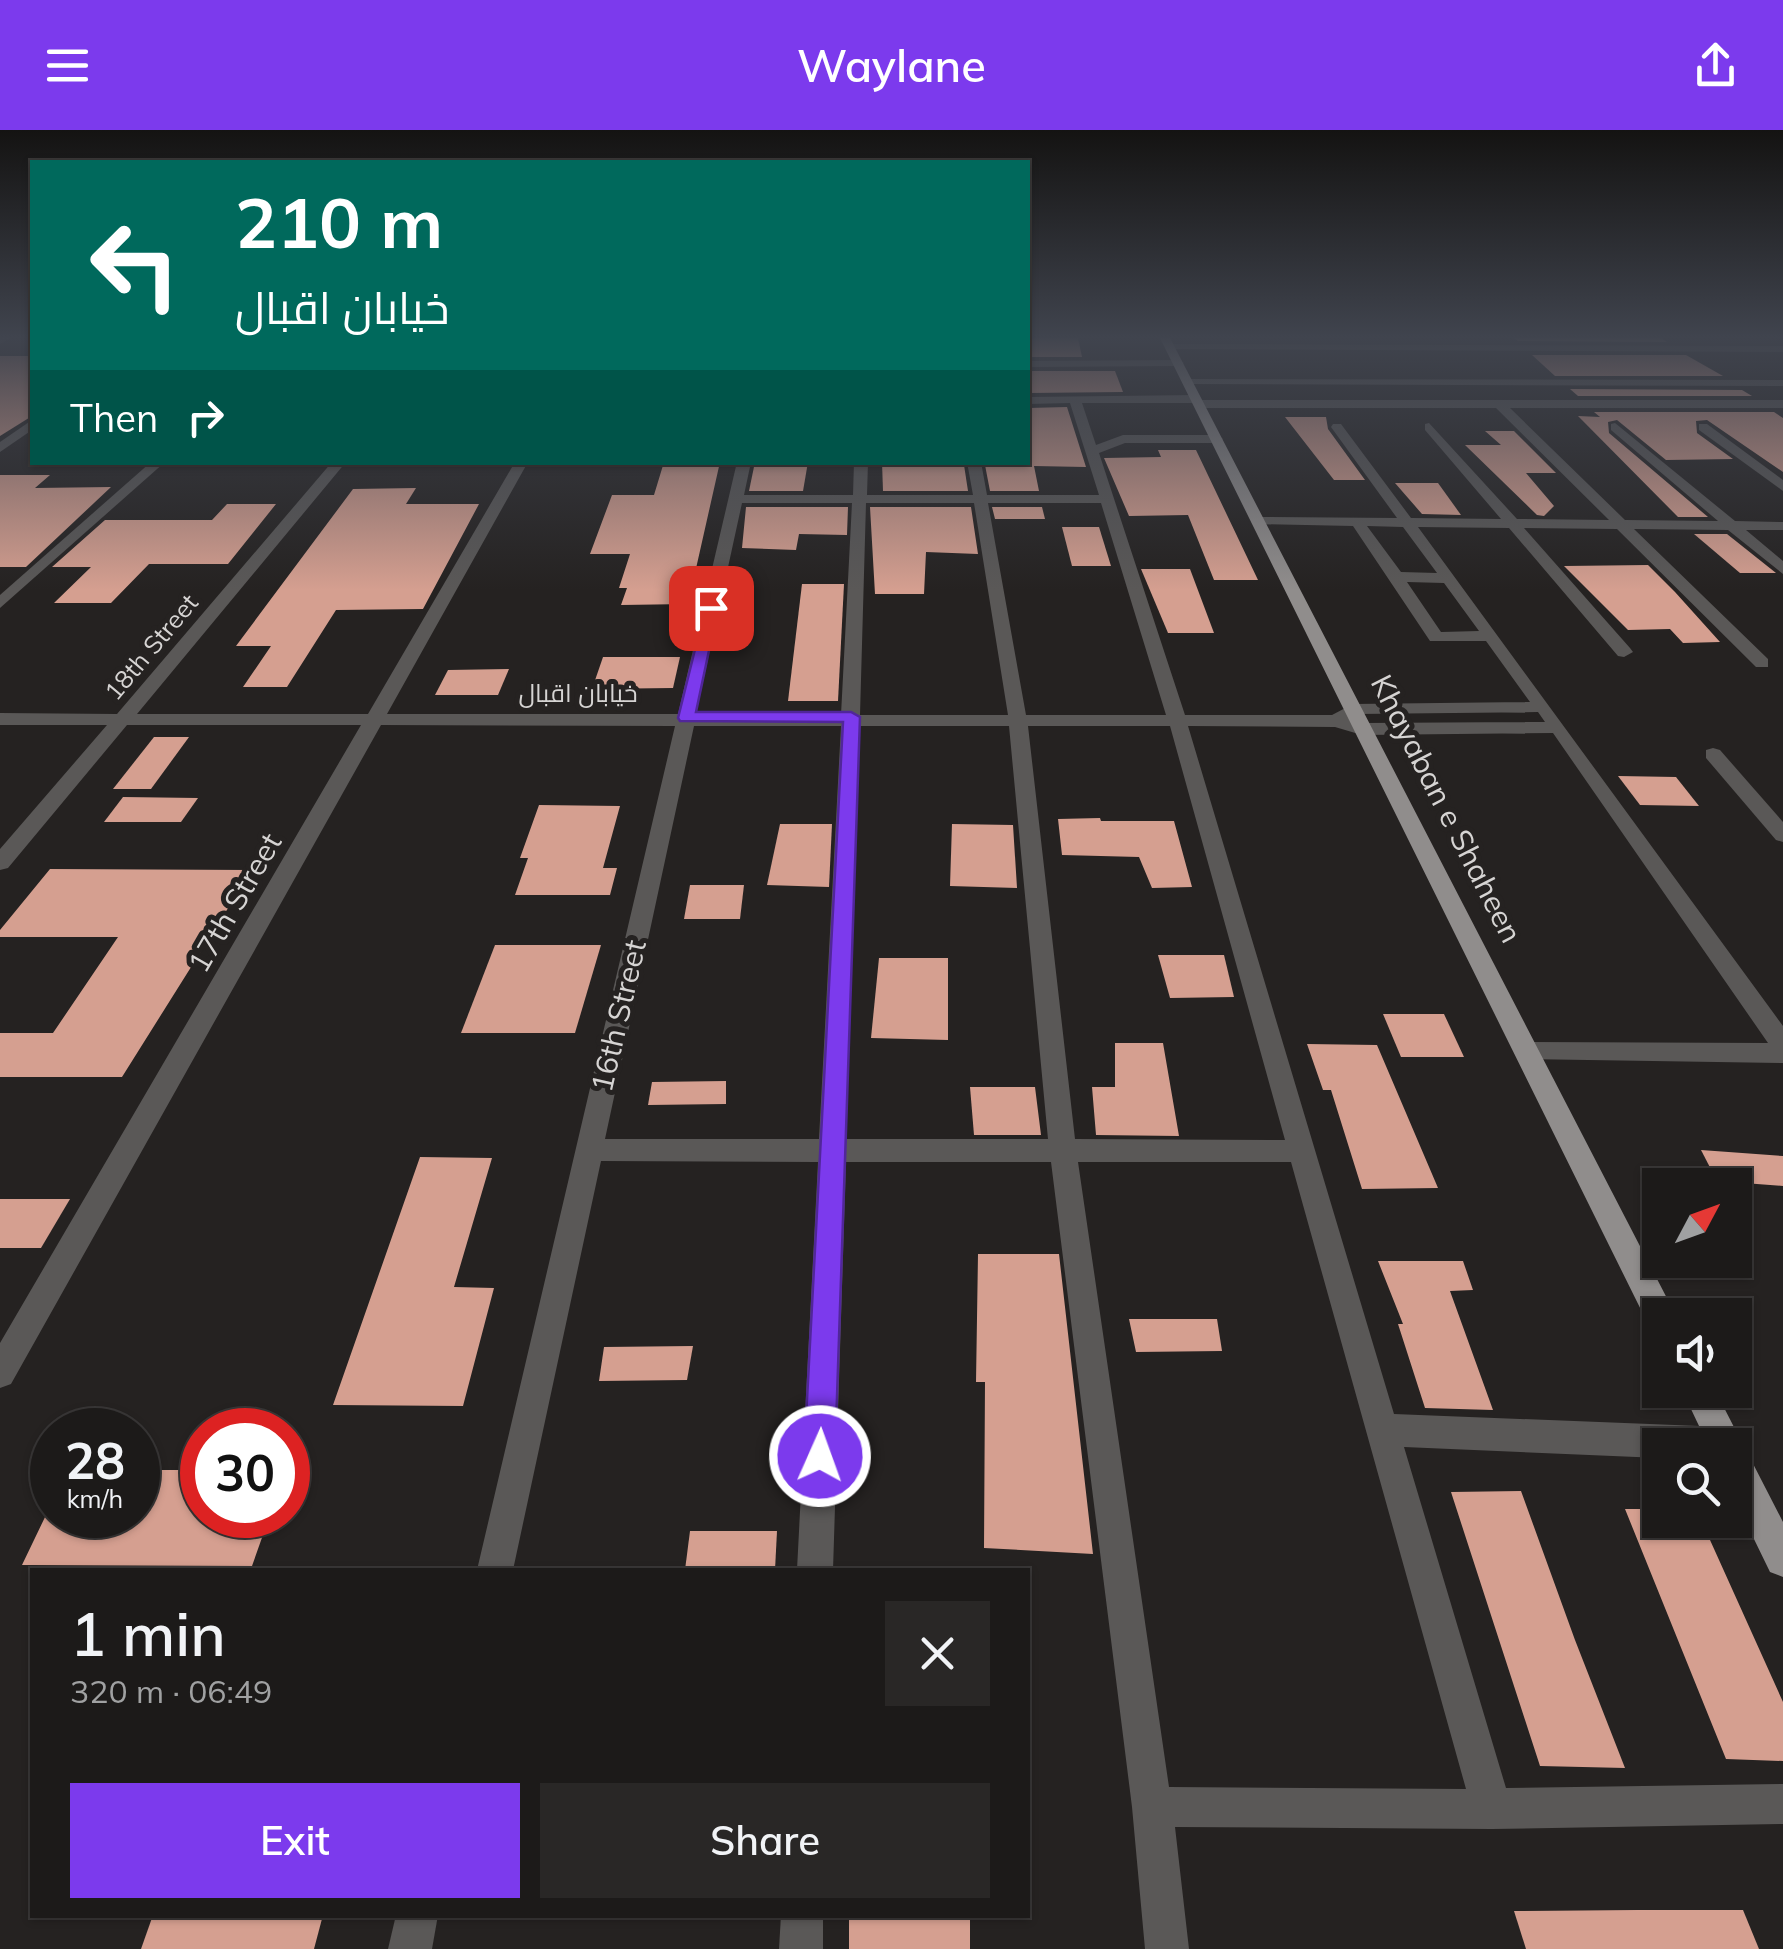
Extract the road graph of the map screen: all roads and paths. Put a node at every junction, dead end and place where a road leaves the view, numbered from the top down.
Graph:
1 (1082, 421) edge
2 (1208, 421) edge
3 (1511, 421) edge
4 (30, 426) edge
5 (1336, 426) dead end
6 (1429, 427) dead end
7 (1702, 427) dead end
8 (1615, 428) dead end
9 (1217, 439) junction
10 (0, 448) edge
11 (1092, 452) junction
12 (156, 465) edge
13 (337, 465) edge
14 (520, 465) edge
15 (743, 465) edge
16 (860, 465) edge
17 (974, 465) edge
18 (1783, 487) edge
19 (736, 498) junction
20 (860, 499) junction
21 (980, 499) junction
22 (1106, 499) junction
23 (1258, 521) junction
24 (1358, 522) junction
25 (1406, 522) junction
26 (1512, 523) junction
27 (1618, 524) junction
28 (1731, 526) junction
29 (1783, 526) edge
30 (1783, 570) edge
31 (1396, 577) junction
32 (1446, 578) junction
33 (0, 603) edge
34 (1488, 636) junction
35 (1624, 652) dead end
36 (1762, 663) dead end
37 (1540, 707) junction
38 (851, 717) junction
39 (123, 718) junction
40 (376, 718) junction
41 (686, 718) junction
42 (0, 719) edge
43 (1018, 720) junction
44 (1177, 720) junction
45 (1350, 720) junction
46 (1558, 727) junction
47 (1713, 754) dead end
48 (1783, 835) edge
49 (0, 864) edge
50 (1783, 1045) edge
51 (1527, 1052) junction
52 (1783, 1053) edge
53 (589, 1150) junction
54 (831, 1150) junction
55 (1063, 1151) junction
56 (1299, 1151) junction
57 (1651, 1298) edge
58 (0, 1374) edge
59 (1381, 1430) junction
60 (1642, 1441) edge
61 (1752, 1498) edge
62 (1783, 1559) edge
63 (494, 1568) edge
64 (815, 1568) edge
65 (1783, 1804) edge
66 (1152, 1807) junction
67 (1492, 1809) junction
68 (416, 1918) edge
69 (802, 1918) edge
70 (410, 1949) edge
71 (801, 1949) edge
72 (1167, 1949) edge

1 - 11 street
2 - 9 main road, Khayaban e Shaheen
3 - 27 street
4 - 10 street
5 - 25 street
6 - 26 street
7 - 18 street
8 - 28 street
9 - 11 street
9 - 23 main road, Khayaban e Shaheen
11 - 22 street
12 - 33 street
13 - 39 street, 18th Street
14 - 40 street, 17th Street
15 - 19 street, 16th Street
16 - 20 street
17 - 21 street
19 - 20 street
19 - 41 street, 16th Street
20 - 21 street
20 - 38 street
21 - 22 street
21 - 43 street
22 - 44 street
23 - 24 street
23 - 45 main road, Khayaban e Shaheen
24 - 25 street
24 - 31 street
25 - 26 street
25 - 32 street
26 - 27 street
26 - 35 street
27 - 28 street
27 - 36 street
28 - 29 street
28 - 30 street
31 - 32 street
31 - 34 street
32 - 34 street
34 - 37 street
37 - 45 street, خیابان اقبال
37 - 46 street
38 - 41 street, خیابان اقبال
38 - 43 street, خیابان اقبال
38 - 54 street
39 - 40 street, خیابان اقبال
39 - 42 street, خیابان اقبال
39 - 49 street, 18th Street
40 - 41 street, خیابان اقبال
40 - 58 street, 17th Street
41 - 53 street, 16th Street
43 - 44 street, خیابان اقبال
43 - 55 street
44 - 45 street, خیابان اقبال
44 - 56 street
45 - 46 street, خیابان اقبال
45 - 51 main road, Khayaban e Shaheen
46 - 50 street
47 - 48 street
51 - 52 street
51 - 57 main road, Khayaban e Shaheen
53 - 54 street
53 - 63 street, 16th Street
54 - 55 street
54 - 64 street
55 - 56 street
55 - 66 street
56 - 59 street
59 - 60 street
59 - 67 street
61 - 62 main road
65 - 67 street
66 - 67 street
66 - 72 street
68 - 70 street
69 - 71 street

